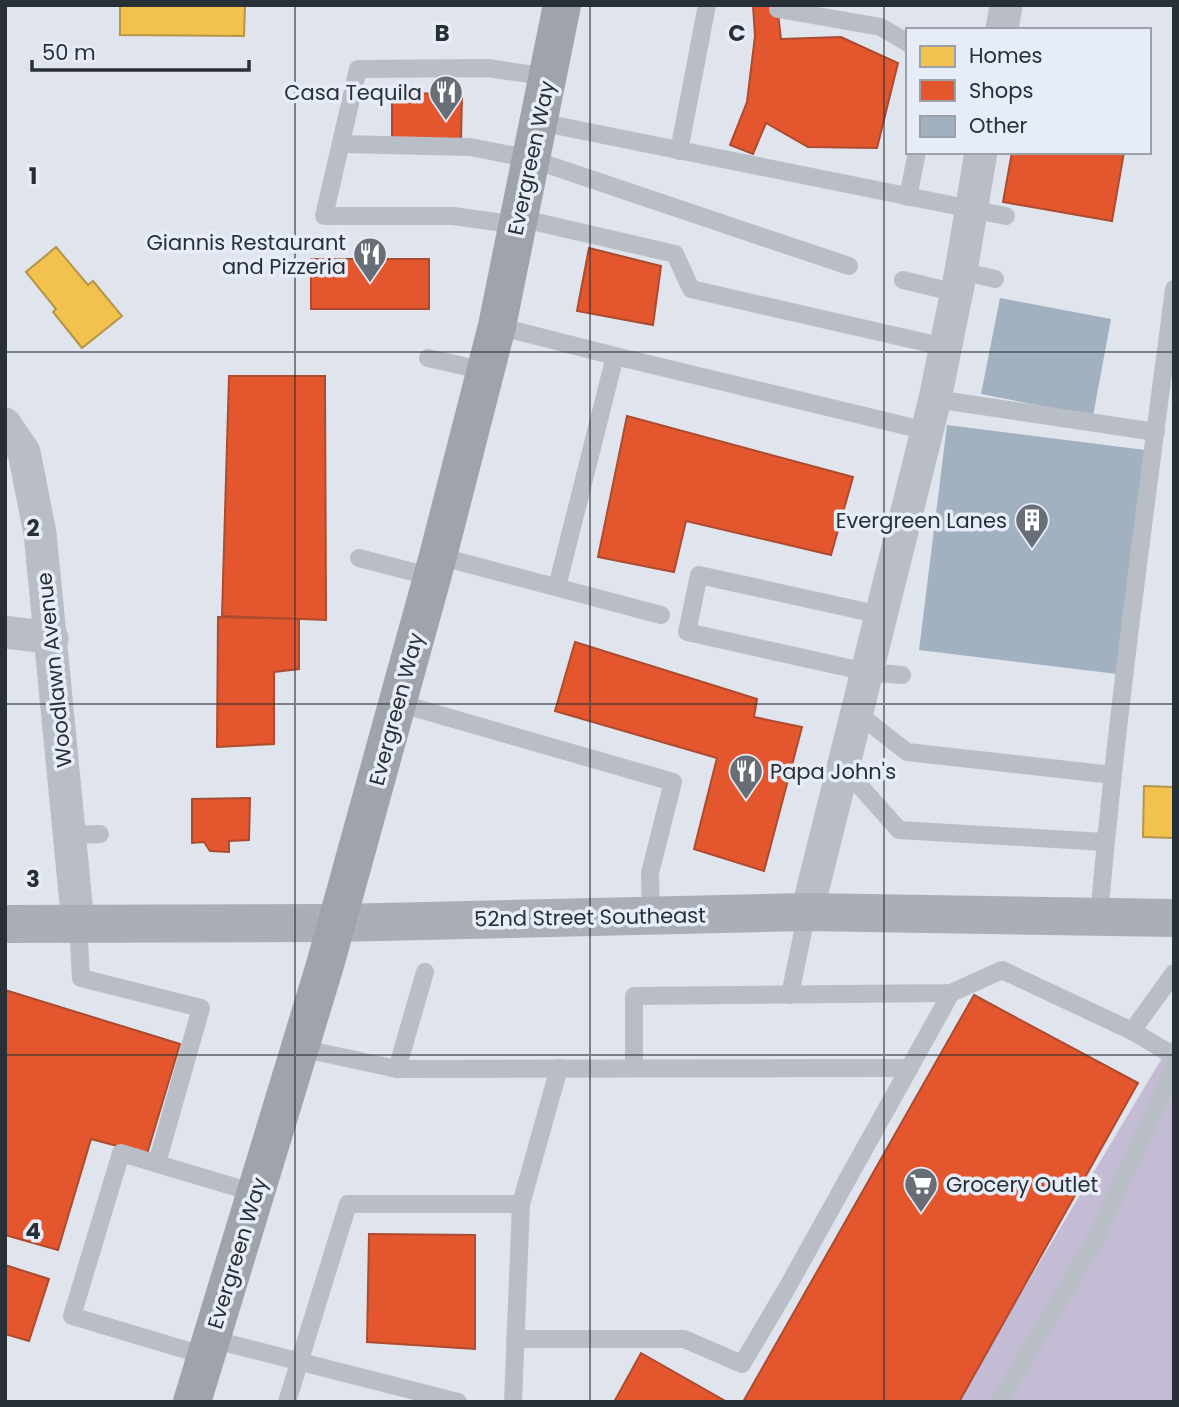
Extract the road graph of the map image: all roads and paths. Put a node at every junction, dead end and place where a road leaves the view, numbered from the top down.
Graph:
1 (562, 5) edge
2 (707, 5) edge
3 (1006, 5) edge
4 (778, 9) dead end
5 (808, 10) edge
6 (1002, 28) edge
7 (906, 42) edge
8 (548, 77) junction
9 (539, 122) junction
10 (341, 144) junction
11 (679, 151) junction
12 (917, 154) edge
13 (981, 154) edge
14 (531, 159) junction
15 (908, 197) junction
16 (972, 209) junction
17 (1006, 216) dead end
18 (518, 221) junction
19 (849, 266) dead end
20 (995, 279) dead end
21 (903, 280) dead end
22 (959, 282) junction
23 (1174, 289) edge
24 (496, 326) junction
25 (945, 347) junction
26 (615, 356) junction
27 (428, 358) dead end
28 (485, 371) junction
29 (935, 399) junction
30 (5, 424) edge
31 (927, 431) junction
32 (1156, 432) junction
33 (359, 558) dead end
34 (435, 566) junction
35 (557, 587) junction
36 (661, 615) dead end
37 (881, 615) junction
38 (5, 632) edge
39 (52, 638) junction
40 (867, 672) junction
41 (902, 675) dead end
42 (398, 703) junction
43 (857, 713) junction
44 (843, 767) junction
45 (1113, 775) junction
46 (1105, 842) junction
47 (807, 912) junction
48 (652, 916) junction
49 (1099, 917) junction
50 (1174, 919) edge
51 (337, 923) junction
52 (5, 924) edge
53 (78, 924) junction
54 (425, 972) dead end
55 (1174, 972) edge
56 (951, 993) junction
57 (790, 995) junction
58 (1132, 1031) junction
59 (300, 1048) junction
60 (1174, 1058) edge
61 (559, 1068) junction
62 (634, 1068) junction
63 (910, 1068) junction
64 (1174, 1068) edge
65 (397, 1069) junction
66 (157, 1163) junction
67 (256, 1193) junction
68 (520, 1204) junction
69 (515, 1339) junction
70 (208, 1347) junction
71 (300, 1361) junction
72 (192, 1402) edge
73 (287, 1402) edge
74 (458, 1402) edge
75 (513, 1402) edge
76 (999, 1402) edge

1 - 8 main road, Evergreen Way
2 - 11 lane
3 - 6 street
4 - 5 lane
5 - 7 lane
8 - 9 main road, Evergreen Way
8 - 10 lane
9 - 11 lane
9 - 14 main road, Evergreen Way
10 - 14 lane
10 - 18 lane
11 - 15 lane
12 - 15 lane
13 - 16 street
14 - 18 main road, Evergreen Way
14 - 19 lane
15 - 16 lane
16 - 17 lane
16 - 22 street
18 - 24 main road, Evergreen Way
18 - 25 lane
20 - 22 lane
21 - 22 lane
22 - 25 street
23 - 32 lane
24 - 26 lane
24 - 28 main road, Evergreen Way
25 - 29 street
26 - 31 lane
26 - 35 lane
27 - 28 lane
28 - 34 main road, Evergreen Way
29 - 31 street
29 - 32 lane
30 - 39 street, Woodlawn Avenue
31 - 37 street
32 - 45 lane
33 - 34 lane
34 - 35 lane
34 - 42 main road, Evergreen Way
35 - 36 lane
37 - 40 street
37 - 40 lane
38 - 39 street
39 - 53 street, Woodlawn Avenue
40 - 41 lane
40 - 43 street
42 - 48 lane
42 - 51 main road, Evergreen Way
43 - 44 street
43 - 45 lane
44 - 46 lane
44 - 47 street
45 - 46 lane
46 - 49 lane
47 - 48 street, 52nd Street Southeast
47 - 49 street, 52nd Street Southeast
47 - 57 lane
48 - 51 street, 52nd Street Southeast
49 - 50 street, 52nd Street Southeast
51 - 53 street, 52nd Street Southeast
51 - 59 main road, Evergreen Way
52 - 53 street, 52nd Street Southeast
53 - 66 lane
54 - 65 lane
55 - 58 lane
56 - 57 lane
56 - 58 lane
56 - 63 lane
57 - 62 lane
58 - 60 lane
59 - 65 lane
59 - 67 main road, Evergreen Way
61 - 62 lane
61 - 65 lane
61 - 68 lane
62 - 63 lane
63 - 69 lane
64 - 76 lane
66 - 67 lane
66 - 70 lane
67 - 70 main road, Evergreen Way
68 - 69 lane
68 - 71 lane
69 - 75 lane
70 - 71 lane
70 - 72 main road, Evergreen Way
71 - 73 lane
71 - 74 lane

